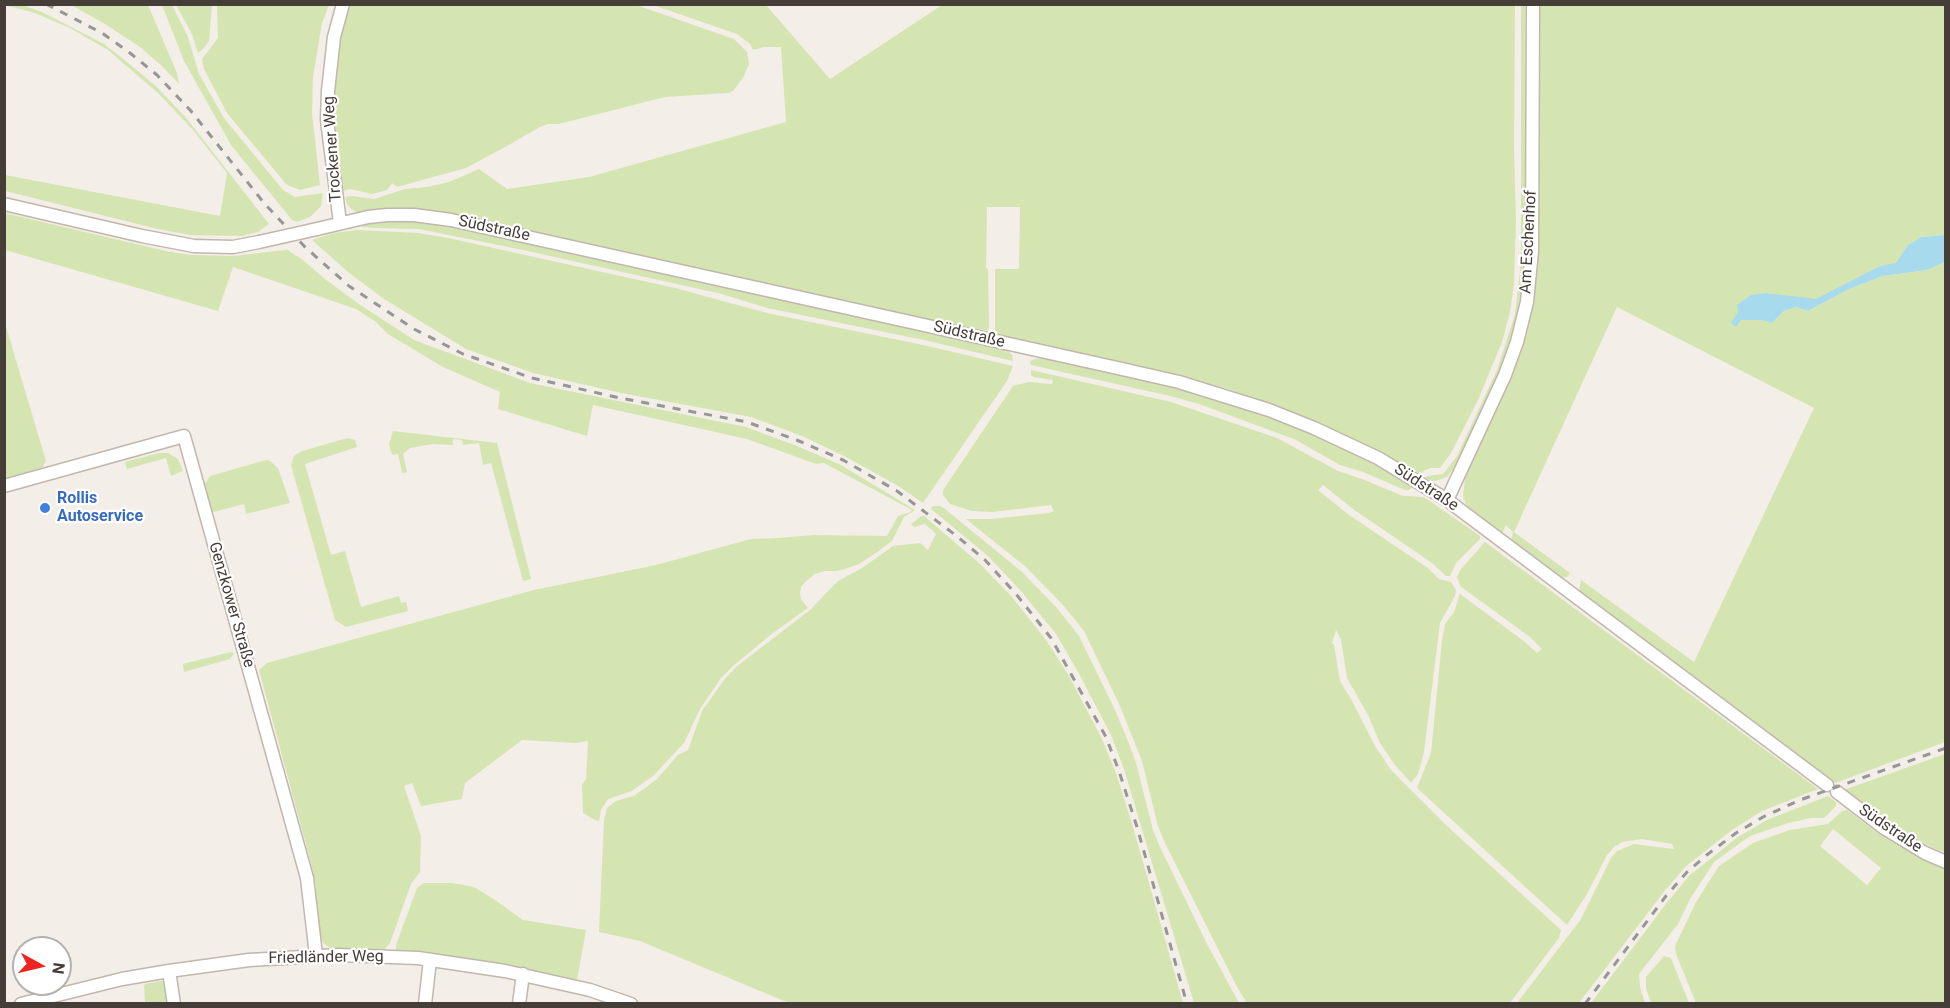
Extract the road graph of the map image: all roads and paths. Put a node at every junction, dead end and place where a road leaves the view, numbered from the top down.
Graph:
1 (343, 4) edge
2 (1533, 4) edge
3 (4, 204) edge
4 (339, 223) junction
5 (4, 486) edge
6 (1447, 500) junction
7 (1946, 862) edge
8 (316, 955) junction
9 (430, 960) junction
10 (168, 971) junction
11 (523, 974) junction
12 (21, 1004) edge
13 (174, 1004) edge
14 (425, 1004) edge
15 (519, 1004) edge
16 (631, 1004) edge

1 - 4 street, Trockener Weg
2 - 6 street, Am Eschenhof
3 - 4 street, Südstraße, bridge
4 - 6 street, Südstraße
5 - 8 street, Genzkower Straße
6 - 7 street, Südstraße
8 - 9 street, Friedländer Weg
8 - 10 street, Friedländer Weg
9 - 11 street, Friedländer Weg
9 - 14 street
10 - 12 street, Friedländer Weg
10 - 13 street
11 - 15 street
11 - 16 street, Friedländer Weg

